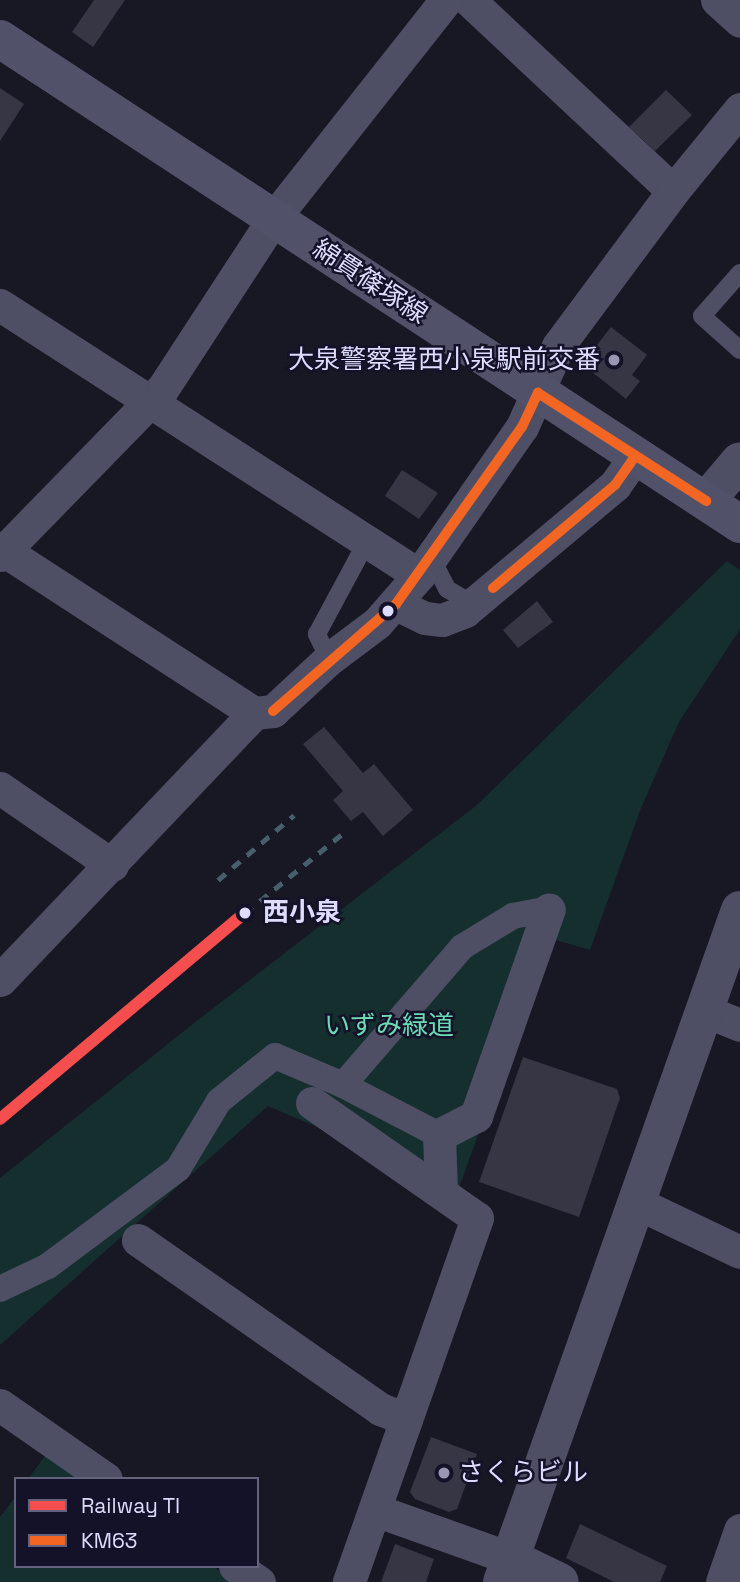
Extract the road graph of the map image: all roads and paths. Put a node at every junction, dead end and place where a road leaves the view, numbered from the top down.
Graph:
1 (446, 0) edge
2 (469, 0) edge
3 (717, 0) edge
4 (740, 21) edge
5 (0, 39) edge
6 (740, 110) edge
7 (673, 191) junction
8 (273, 219) junction
9 (740, 273) edge
10 (0, 305) edge
11 (740, 350) edge
12 (538, 393) junction
13 (150, 403) junction
14 (635, 456) junction
15 (740, 461) edge
16 (706, 501) junction
17 (740, 524) edge
18 (366, 543) junction
19 (1, 551) edge
20 (428, 564) junction
21 (481, 597) junction
22 (396, 604) junction
23 (329, 659) junction
24 (254, 713) junction
25 (0, 788) edge
26 (112, 865) junction
27 (549, 909) joint
28 (740, 910) edge
29 (0, 979) edge
30 (703, 1010) junction
31 (740, 1025) edge
32 (343, 1085) junction
33 (312, 1103) dead end
34 (439, 1135) junction
35 (441, 1192) junction
36 (635, 1202) junction
37 (138, 1240) dead end
38 (740, 1252) edge
39 (0, 1289) edge
40 (0, 1405) edge
41 (406, 1419) junction
42 (103, 1477) edge
43 (375, 1510) junction
44 (740, 1530) edge
45 (238, 1568) edge
46 (506, 1570) edge
47 (259, 1582) edge
48 (349, 1582) edge
49 (560, 1582) edge
50 (722, 1582) edge

1 - 8 street
2 - 7 street
3 - 4 street
5 - 8 main road, 綿貫篠塚線
6 - 7 street
7 - 12 street
8 - 12 main road, 綿貫篠塚線
8 - 13 street
9 - 11 lane
10 - 13 street
12 - 14 main road, 綿貫篠塚線
12 - 20 street
13 - 18 street
13 - 19 street
14 - 16 main road, 綿貫篠塚線
14 - 21 street
15 - 16 street
16 - 17 main road, 綿貫篠塚線
18 - 20 street
18 - 23 lane
19 - 24 street
20 - 21 lane
20 - 22 street
21 - 22 street
22 - 23 street
23 - 24 street
24 - 26 street
25 - 26 street
26 - 29 street
27 - 32 street
27 - 34 street
28 - 30 street
30 - 31 street
30 - 36 street
32 - 34 street
32 - 39 street
33 - 35 street
34 - 35 street
35 - 41 street
36 - 38 street
36 - 46 street
37 - 41 street
40 - 42 street
41 - 43 street
43 - 46 street
43 - 48 street
44 - 50 street
45 - 47 street
46 - 49 street

